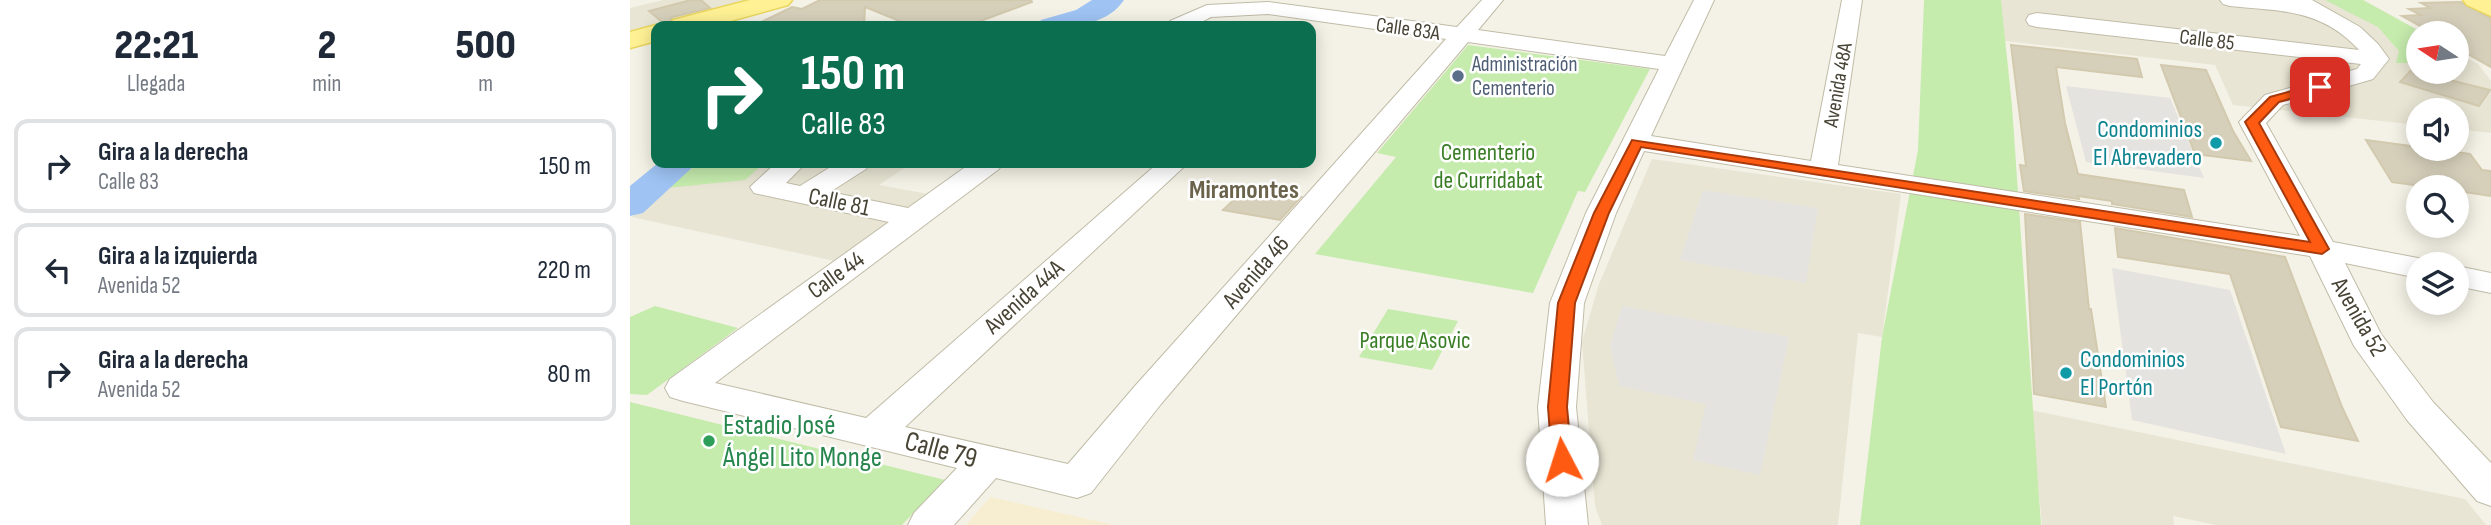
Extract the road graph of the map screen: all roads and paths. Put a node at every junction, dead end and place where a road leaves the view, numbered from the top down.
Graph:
1 (779, 0) edge
2 (1493, 0) edge
3 (1704, 0) edge
4 (1852, 0) edge
5 (2230, 0) edge
6 (2476, 0) edge
7 (1273, 4) edge
8 (2304, 4) edge
9 (2491, 8) edge
10 (1333, 19) junction
11 (2037, 20) dead end
12 (701, 21) edge
13 (1188, 21) edge
14 (651, 34) edge
15 (1316, 34) edge
16 (1460, 37) junction
17 (630, 40) edge
18 (2377, 59) junction
19 (1674, 64) junction
20 (1637, 142) junction
21 (786, 168) edge
22 (848, 168) edge
23 (982, 168) edge
24 (1168, 168) edge
25 (1823, 170) junction
26 (806, 195) junction
27 (913, 218) junction
28 (2322, 249) junction
29 (2406, 266) edge
30 (2469, 278) edge
31 (2491, 283) edge
32 (683, 388) joint
33 (875, 432) junction
34 (988, 462) junction
35 (1077, 482) joint
36 (2491, 490) edge
37 (929, 525) edge
38 (1567, 525) edge

1 - 12 main road
2 - 16 street, Avenida 46
3 - 19 street
4 - 25 street, Avenida 48A
5 - 8 street
6 - 9 main road
7 - 10 street, Calle 83A
7 - 13 street
8 - 18 street
10 - 15 street
10 - 16 street, Calle 83A
11 - 18 street, Calle 85
14 - 17 main road
16 - 19 street, Calle 83A
16 - 35 street, Avenida 46
18 - 28 street, Avenida 52
19 - 20 street
20 - 25 street
20 - 38 street
21 - 26 street, Calle 81
22 - 26 street
23 - 27 street, Calle 44
24 - 33 street, Avenida 44A
25 - 28 street
26 - 27 street, Calle 81
27 - 32 street, Calle 44
28 - 29 street
28 - 36 street, Avenida 52
30 - 31 street
32 - 33 street, Calle 79
33 - 34 street, Calle 79
34 - 35 street, Calle 79
34 - 37 street

